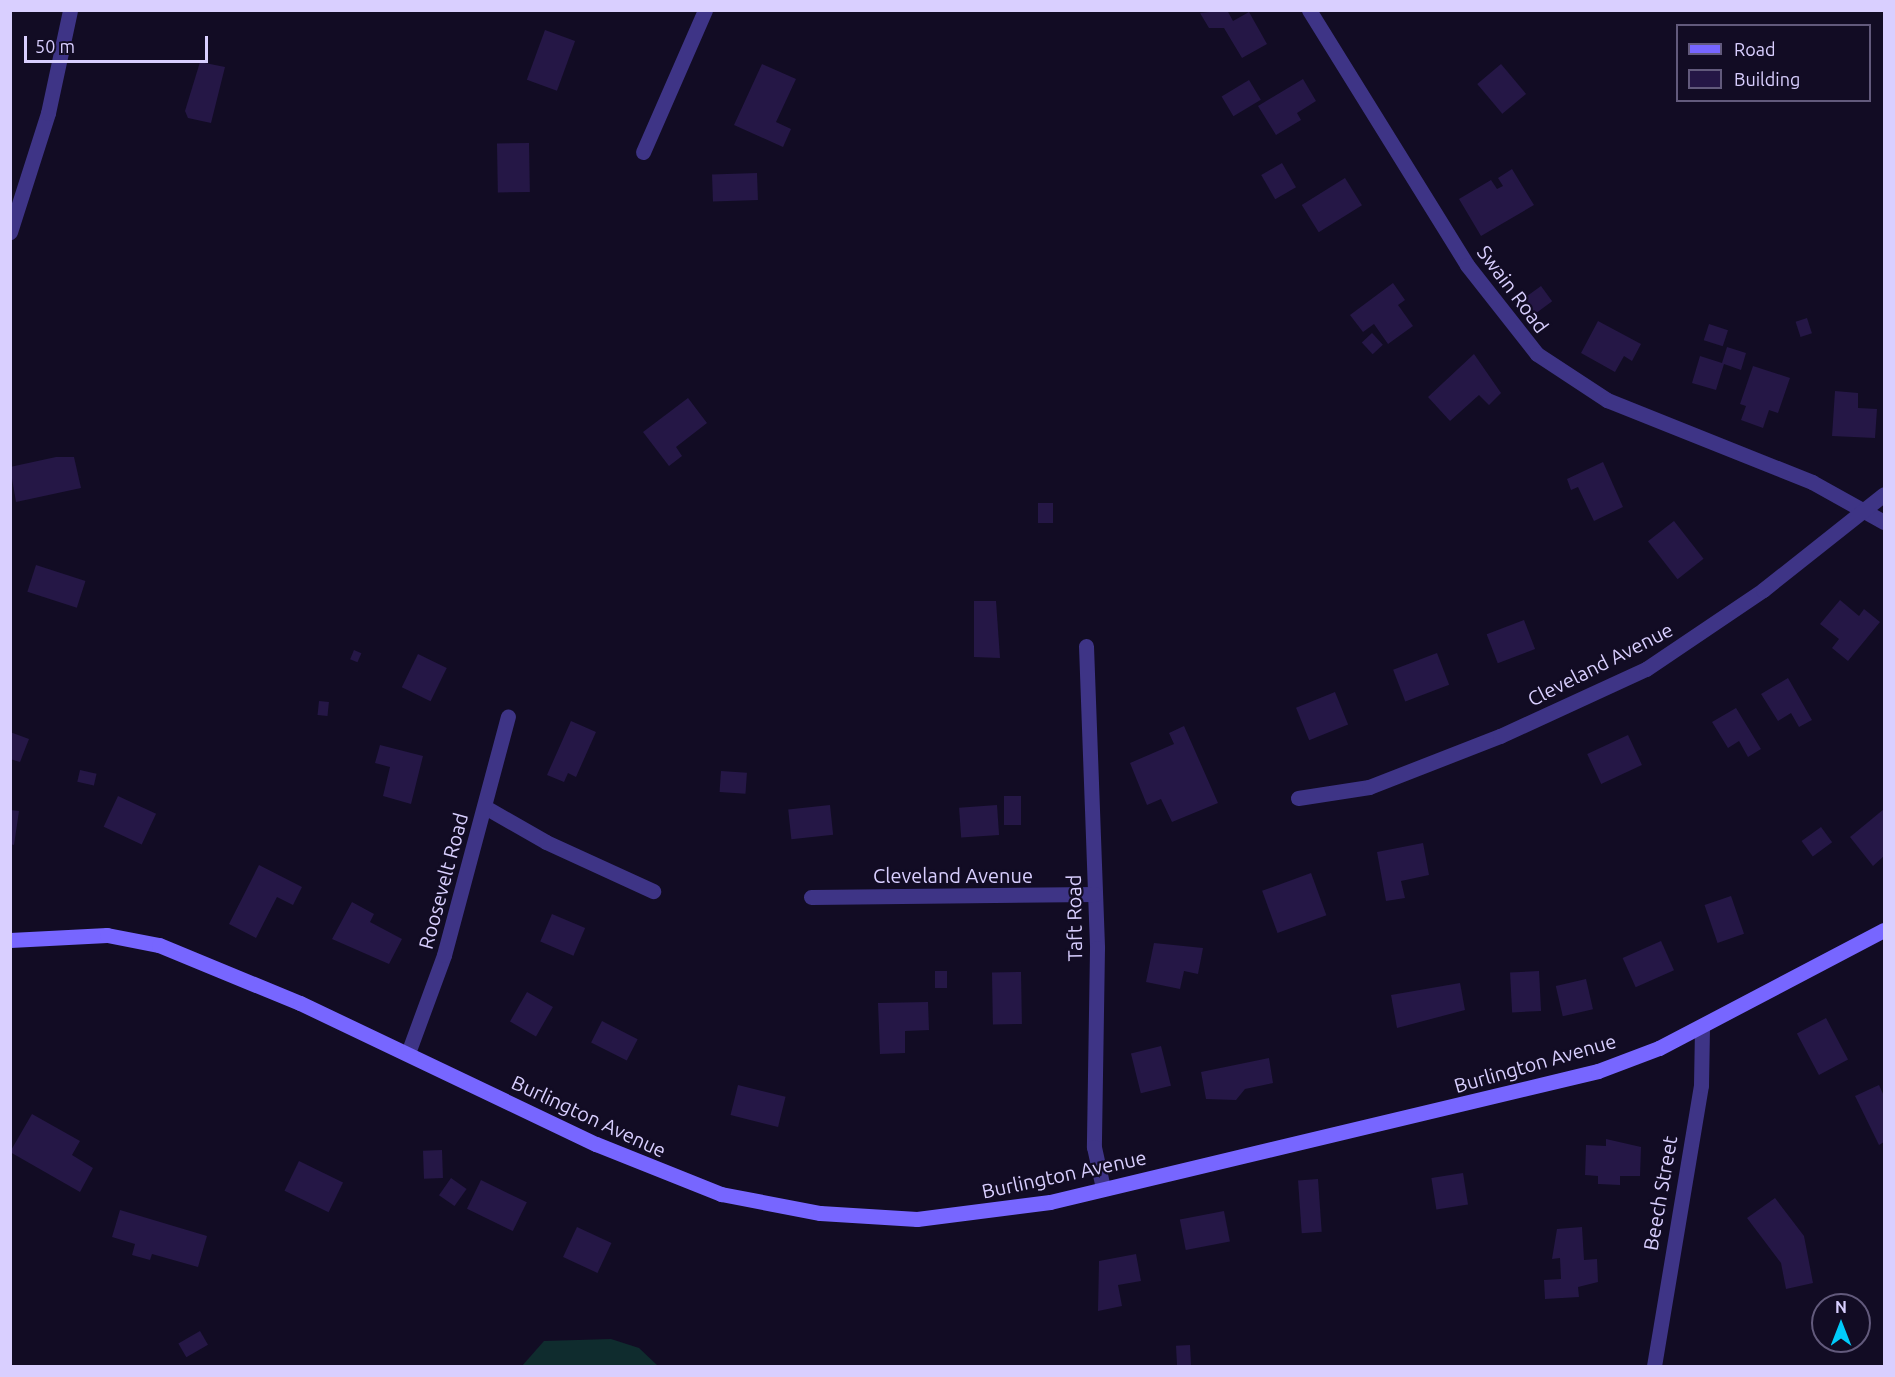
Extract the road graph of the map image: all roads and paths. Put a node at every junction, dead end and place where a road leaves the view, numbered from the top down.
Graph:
1 (70, 10) edge
2 (705, 10) edge
3 (1309, 10) edge
4 (643, 152) dead end
5 (10, 232) edge
6 (1884, 494) edge
7 (1864, 507) junction
8 (1884, 522) edge
9 (1086, 646) dead end
10 (508, 716) dead end
11 (1298, 798) dead end
12 (485, 807) junction
13 (653, 891) dead end
14 (1095, 894) junction
15 (812, 897) dead end
16 (1884, 930) edge
17 (10, 940) edge
18 (1702, 1026) junction
19 (408, 1053) junction
20 (1103, 1188) junction
21 (1654, 1366) edge

1 - 5 street
2 - 4 street
3 - 7 street, Swain Road
6 - 7 street, Cleveland Avenue
7 - 8 street, Swain Road
7 - 11 street, Cleveland Avenue
9 - 14 street, Taft Road
10 - 12 street, Roosevelt Road
12 - 13 street
12 - 19 street, Roosevelt Road
14 - 15 street, Cleveland Avenue
14 - 20 street, Taft Road
16 - 18 main road, Burlington Avenue
17 - 19 main road, Burlington Avenue
18 - 20 main road, Burlington Avenue
18 - 21 street, Beech Street
19 - 20 main road, Burlington Avenue

